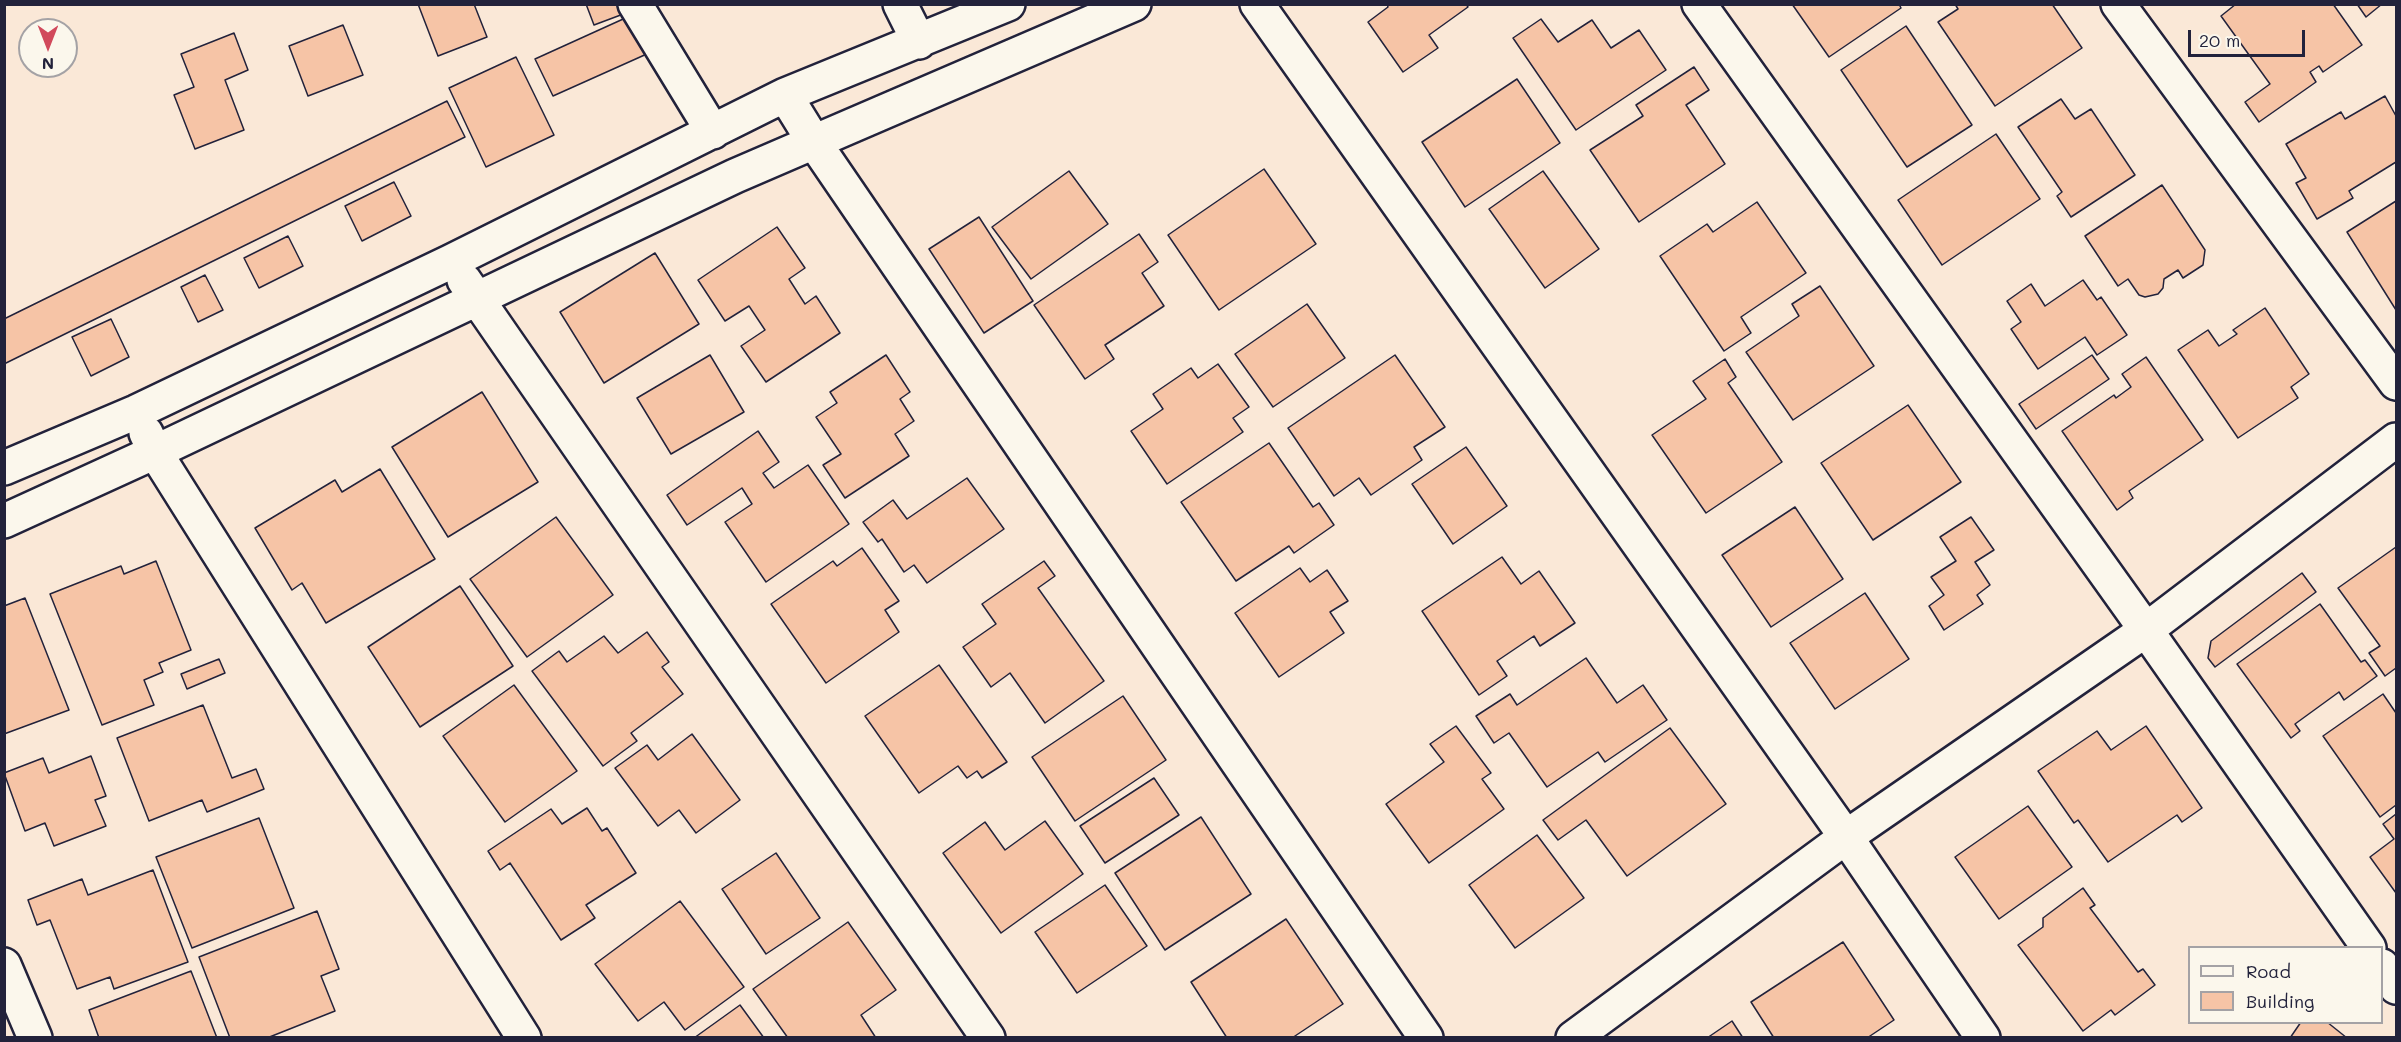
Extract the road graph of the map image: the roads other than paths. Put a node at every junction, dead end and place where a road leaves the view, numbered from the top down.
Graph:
1 (635, 4) edge
2 (900, 4) edge
3 (1008, 4) edge
4 (1134, 4) edge
5 (1257, 4) edge
6 (1699, 4) edge
7 (2118, 4) edge
8 (919, 42) junction
9 (785, 95) junction
10 (713, 132) junction
11 (814, 142) junction
12 (450, 262) junction
13 (477, 298) junction
14 (2397, 383) edge
15 (136, 412) junction
16 (2397, 440) edge
17 (155, 452) junction
18 (4, 468) edge
19 (4, 521) edge
20 (2146, 630) junction
21 (1846, 837) junction
22 (2368, 946) edge
23 (4, 965) edge
24 (2383, 967) edge
25 (2397, 987) edge
26 (35, 1038) edge
27 (524, 1038) edge
28 (988, 1038) edge
29 (1426, 1038) edge
30 (1573, 1038) edge
31 (1983, 1038) edge

1 - 10 street
2 - 8 street
3 - 8 street
4 - 11 street
5 - 21 street
6 - 20 street
7 - 14 street
8 - 9 street
9 - 10 street
9 - 11 street
10 - 12 street
11 - 13 street
11 - 29 street
12 - 13 street
12 - 15 street
13 - 17 street
13 - 28 street
15 - 17 street
15 - 18 street
16 - 20 street
17 - 19 street
17 - 27 street
20 - 21 street
20 - 22 street
21 - 30 street
21 - 31 street
23 - 26 street
24 - 25 street

